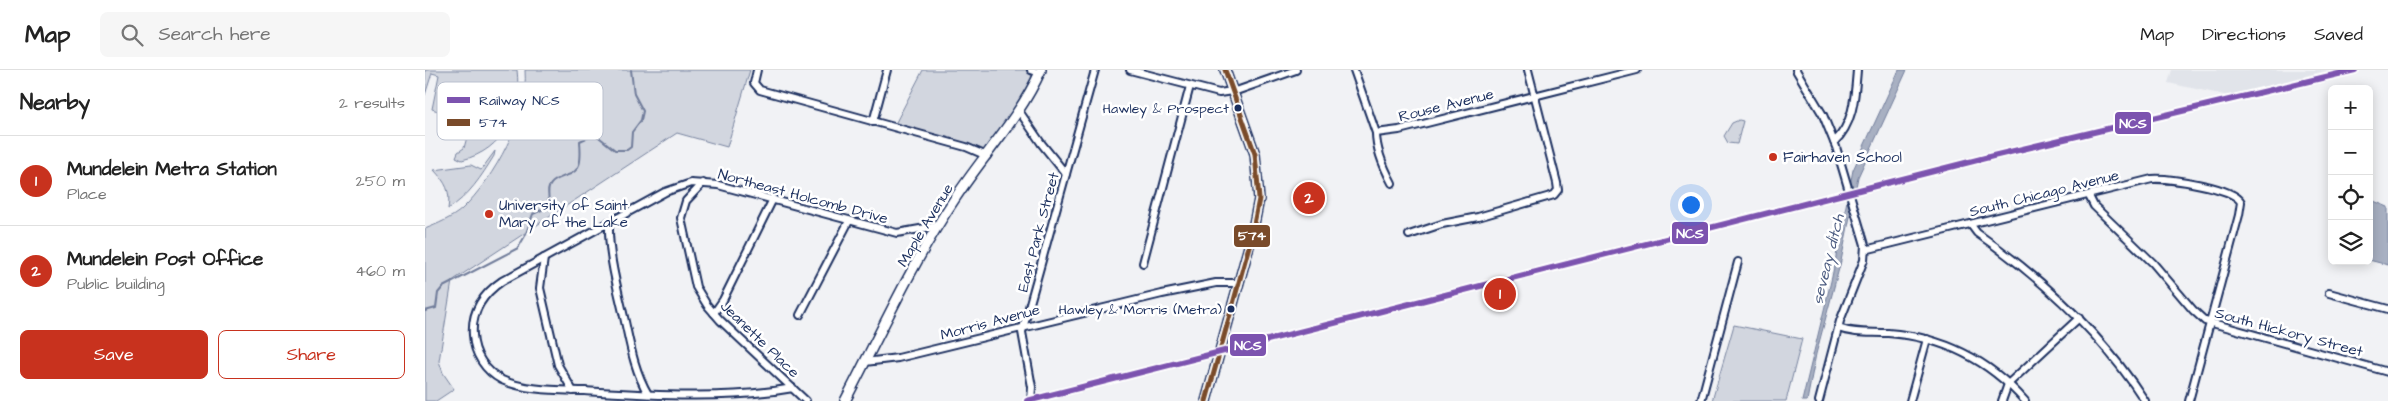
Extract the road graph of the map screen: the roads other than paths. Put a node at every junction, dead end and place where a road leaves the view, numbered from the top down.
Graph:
1 (887, 70) edge
2 (1095, 70) edge
3 (1129, 70) edge
4 (1225, 70) edge
5 (1296, 70) edge
6 (1354, 70) edge
7 (1529, 70) edge
8 (1637, 70) edge
9 (1796, 70) edge
10 (1857, 70) edge
11 (1037, 71) edge
12 (757, 72) edge
13 (1190, 86) junction
14 (1233, 91) junction
15 (1535, 96) junction
16 (1019, 111) junction
17 (873, 122) junction
18 (1376, 133) junction
19 (1834, 142) junction
20 (987, 156) junction
21 (1066, 174) junction
22 (703, 183) junction
23 (1391, 183) dead end
24 (2089, 196) junction
25 (773, 200) junction
26 (849, 221) junction
27 (609, 222) junction
28 (1971, 225) junction
29 (937, 226) junction
30 (1409, 235) dead end
31 (1865, 250) junction
32 (544, 258) junction
33 (1738, 262) dead end
34 (1143, 263) dead end
35 (1238, 284) junction
36 (2329, 293) dead end
37 (2388, 309) edge
38 (714, 313) junction
39 (800, 315) dead end
40 (2079, 318) junction
41 (2209, 322) junction
42 (1024, 326) junction
43 (1838, 328) junction
44 (1927, 339) junction
45 (865, 362) junction
46 (2388, 372) edge
47 (2008, 384) junction
48 (793, 388) junction
49 (573, 391) junction
50 (648, 394) junction
51 (2192, 400) edge
52 (806, 401) edge
53 (845, 401) edge
54 (1031, 401) edge
55 (1206, 401) edge
56 (1701, 401) edge
57 (1819, 401) edge
58 (1910, 401) edge
59 (2002, 401) edge
60 (2025, 401) edge
61 (2145, 401) edge

1 - 17 street
2 - 21 street, East Park Street
3 - 13 street
4 - 14 main road
5 - 14 street
6 - 18 street
7 - 15 street
8 - 15 street, Rouse Avenue
9 - 19 street
10 - 19 street
11 - 16 main road, Maple Avenue
12 - 17 street
13 - 14 street
13 - 34 street
14 - 35 main road
15 - 18 street, Rouse Avenue
15 - 30 street
16 - 20 main road, Maple Avenue
16 - 21 street
17 - 20 street
18 - 23 street
19 - 31 street
20 - 29 main road, Maple Avenue
21 - 42 street, East Park Street
22 - 25 street, Northeast Holcomb Drive
22 - 27 street, Northeast Holcomb Drive
22 - 38 street, Jeanette Place
24 - 28 street, South Chicago Avenue
24 - 41 street, South Hickory Street
24 - 41 street, South Chicago Avenue
25 - 26 street, Northeast Holcomb Drive
25 - 38 street
26 - 29 street, Northeast Holcomb Drive
26 - 39 street
27 - 32 street, Northeast Holcomb Drive
27 - 50 street
28 - 31 street, South Chicago Avenue
28 - 40 street
29 - 45 main road, Maple Avenue
31 - 43 street
32 - 49 street
32 - 49 street, Northeast Holcomb Drive
33 - 56 street
35 - 42 street, Morris Avenue
35 - 55 main road
36 - 37 street
38 - 48 street, Jeanette Place
40 - 47 street
40 - 61 street
41 - 46 street, South Hickory Street
41 - 51 street
42 - 45 street, Morris Avenue
42 - 54 street, East Park Street
43 - 44 street
43 - 57 street
44 - 47 street
44 - 58 street
45 - 53 main road, Maple Avenue
47 - 59 street
47 - 60 street
48 - 50 street
48 - 52 street, Jeanette Place
49 - 50 street

